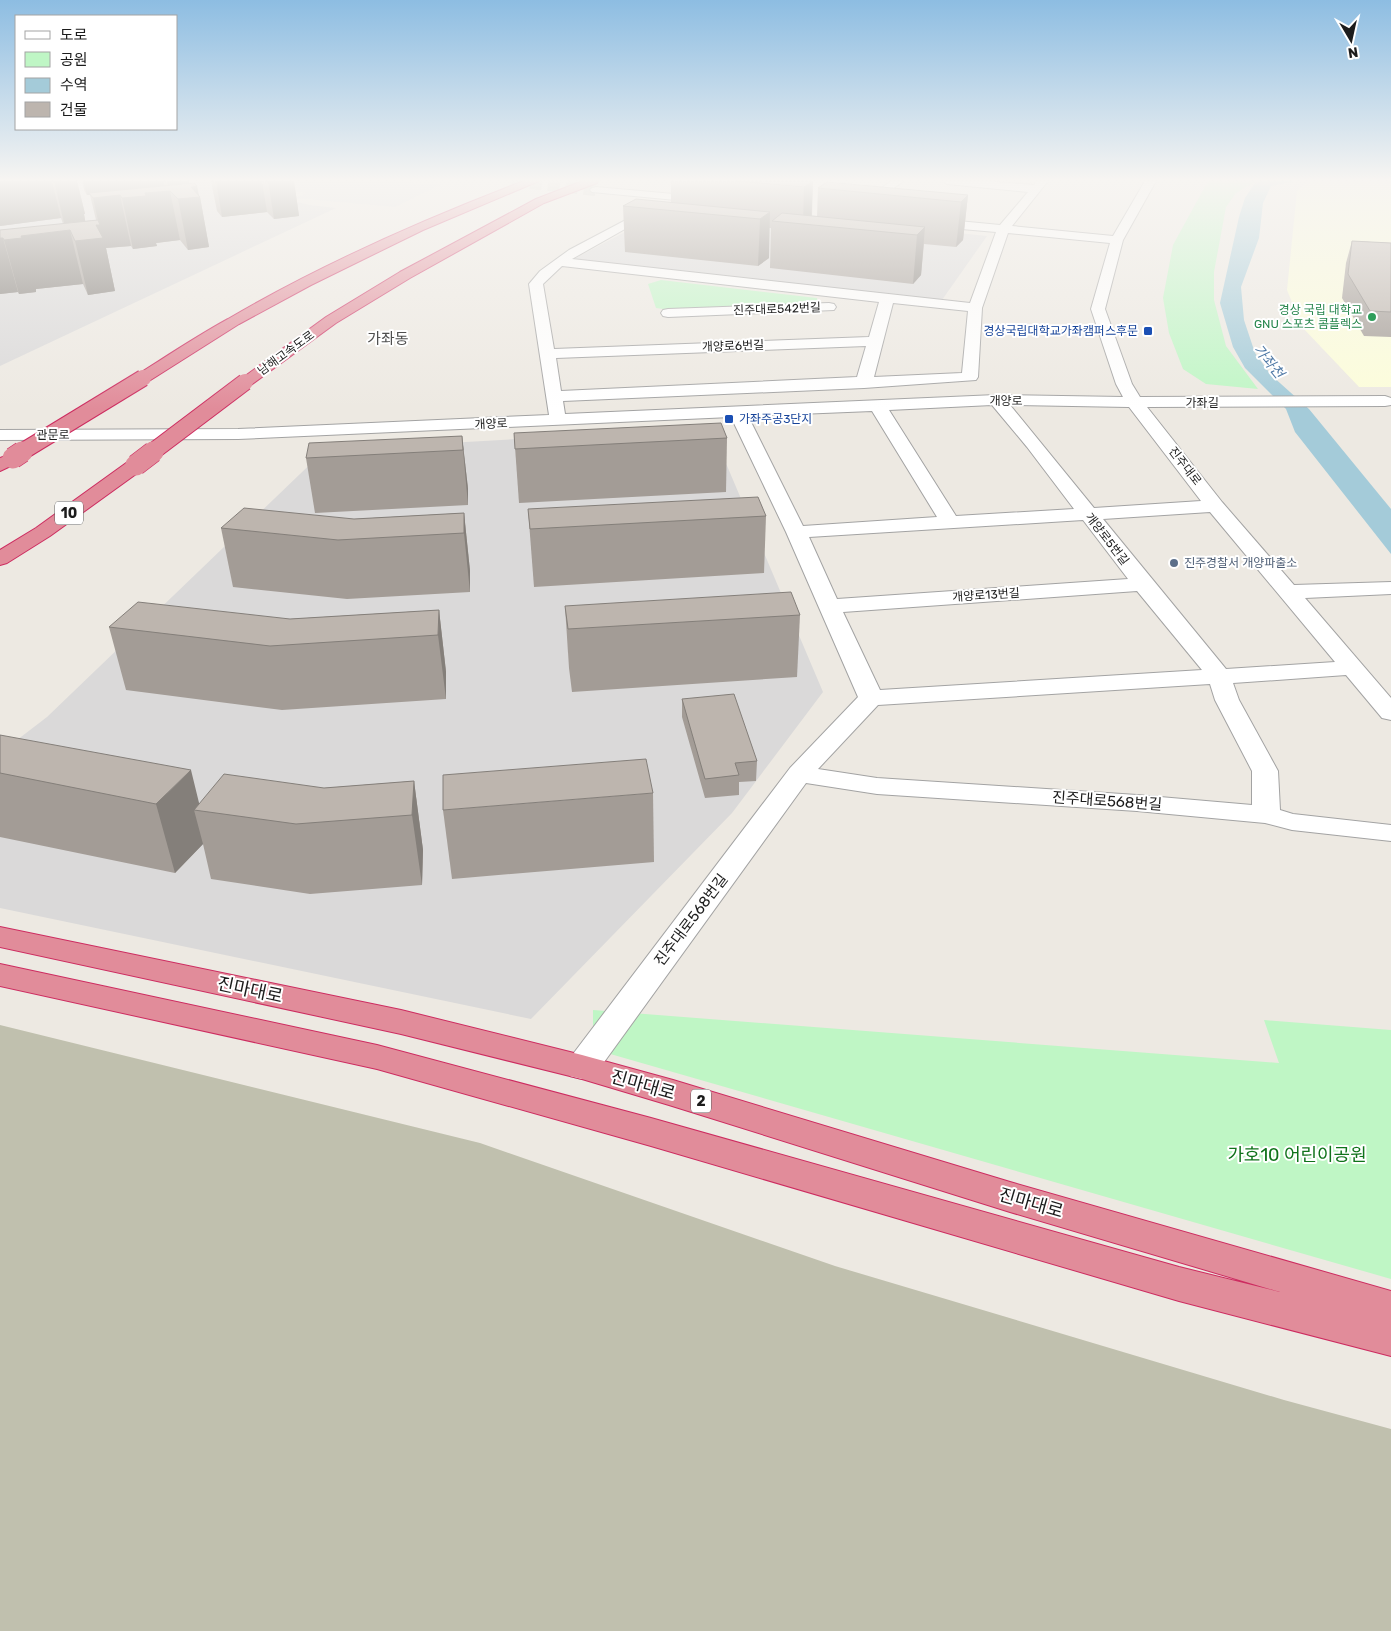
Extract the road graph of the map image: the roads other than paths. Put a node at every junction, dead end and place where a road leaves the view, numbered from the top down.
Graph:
1 (357, 257) edge
2 (437, 257) edge
3 (568, 257) edge
4 (993, 257) edge
5 (1112, 257) edge
6 (559, 262) junction
7 (661, 273) junction
8 (887, 302) junction
9 (975, 308) junction
10 (668, 313) junction
11 (874, 341) junction
12 (682, 348) junction
13 (549, 354) junction
14 (864, 383) junction
15 (556, 396) junction
16 (996, 400) junction
17 (1383, 400) edge
18 (1136, 402) junction
19 (877, 405) junction
20 (737, 412) junction
21 (558, 420) junction
22 (0, 435) edge
23 (105, 435) joint
24 (6, 461) edge
25 (1215, 506) junction
26 (1087, 513) junction
27 (950, 522) junction
28 (796, 532) junction
29 (0, 559) edge
30 (1143, 584) junction
31 (1391, 588) edge
32 (1289, 592) junction
33 (830, 606) junction
34 (1352, 668) junction
35 (1219, 676) junction
36 (871, 698) junction
37 (1391, 713) edge
38 (800, 774) junction
39 (1266, 815) junction
40 (1391, 833) edge
41 (0, 937) edge
42 (0, 975) edge
43 (582, 1067) junction
44 (1391, 1308) edge
45 (1391, 1338) edge

1 - 24 highway, bridge
2 - 29 highway, 남해고속도로 / 10, bridge
3 - 6 street
4 - 9 street
5 - 18 street, 진주대로
6 - 7 street, 진주대로542번길
6 - 13 street
7 - 8 street, 진주대로542번길
7 - 10 street
8 - 9 street, 진주대로542번길
8 - 10 street, 진주대로542번길
8 - 11 street
9 - 14 street
10 - 12 street
11 - 12 street, 개양로6번길
11 - 14 street
12 - 13 street, 개양로6번길
13 - 15 street
14 - 15 street
15 - 21 street
16 - 18 street, 개양로
16 - 19 street, 개양로
16 - 26 street, 개양로5번길
17 - 18 street, 가좌길
18 - 25 street, 진주대로
19 - 20 street, 개양로
19 - 27 street
20 - 21 street, 개양로
20 - 28 street
21 - 23 street, 개양로
22 - 23 street, 관문로
25 - 26 street
25 - 32 street, 진주대로
26 - 27 street
26 - 30 street, 개양로5번길
27 - 28 street
28 - 33 street
30 - 33 street, 개양로13번길
30 - 35 street, 개양로5번길
31 - 32 street
32 - 34 street, 진주대로
33 - 36 street
34 - 35 street
34 - 37 street, 진주대로
35 - 36 street
35 - 39 street
36 - 38 street, 진주대로568번길
38 - 39 street, 진주대로568번길
38 - 43 street, 진주대로568번길
39 - 40 street, 진주대로568번길
41 - 43 highway, 진마대로 / 2
42 - 45 highway
43 - 44 highway, 진마대로 / 2

